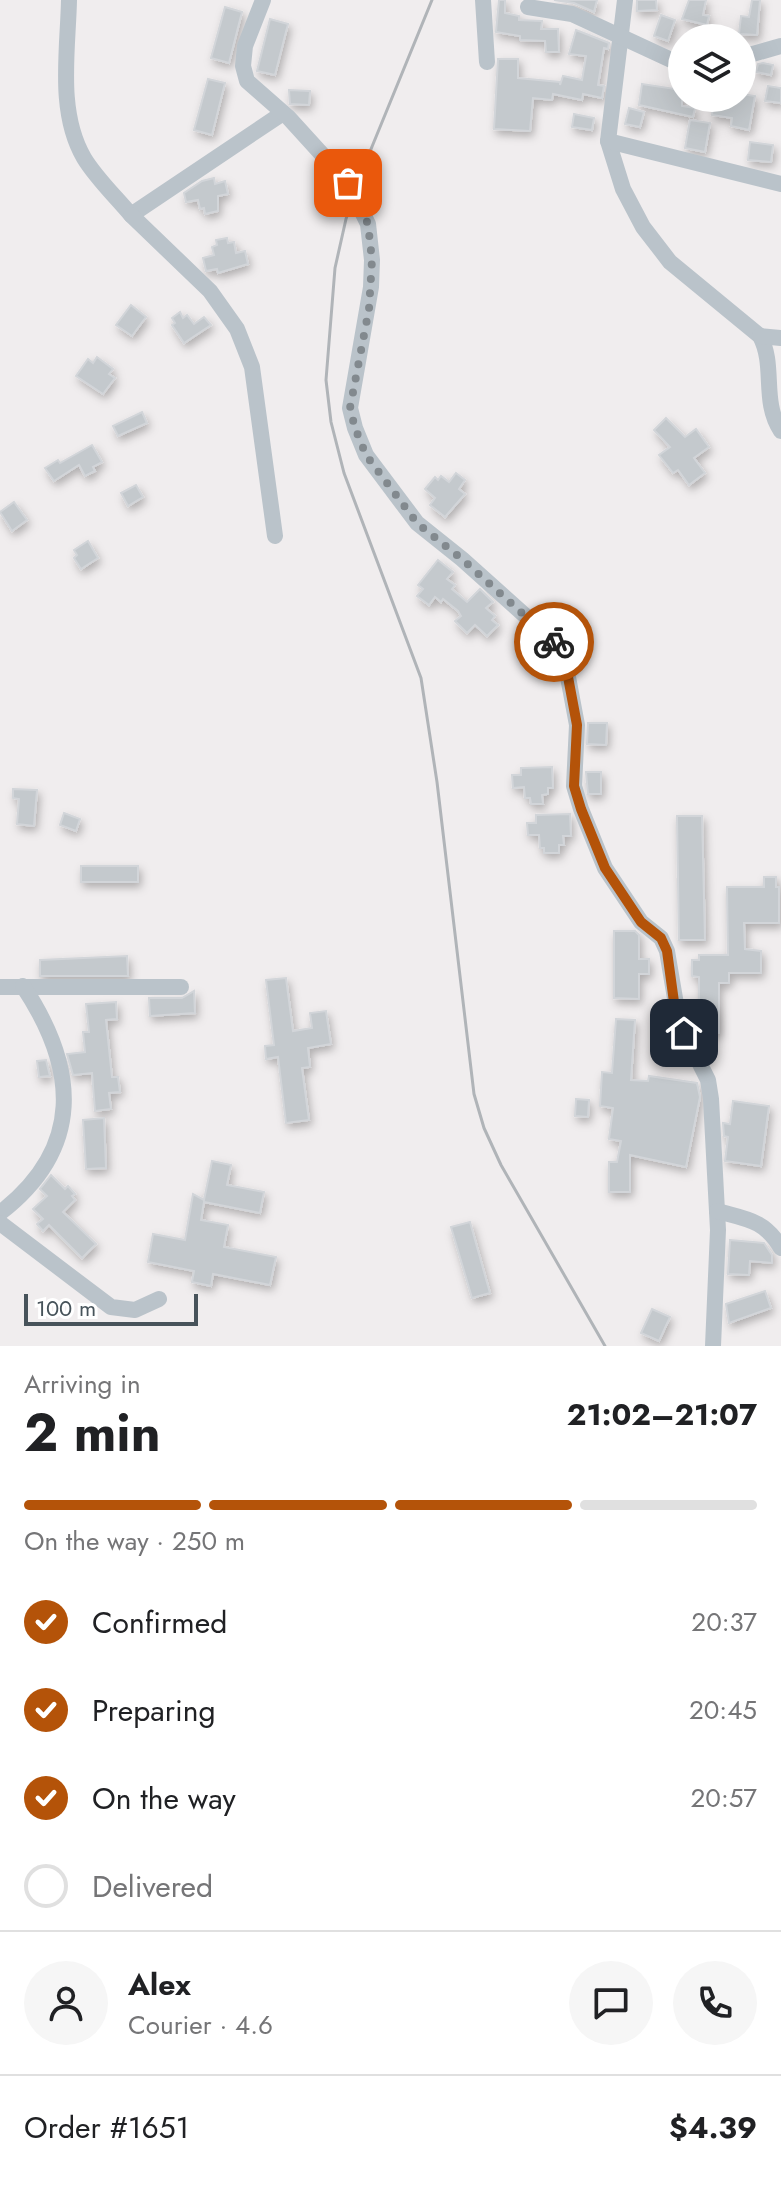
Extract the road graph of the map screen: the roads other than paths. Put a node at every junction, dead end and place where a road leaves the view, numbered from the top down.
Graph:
1 (69, 0) edge
2 (263, 0) edge
3 (483, 0) edge
4 (625, 0) edge
5 (528, 7) dead end
6 (621, 38) junction
7 (781, 46) edge
8 (756, 53) edge
9 (668, 59) edge
10 (487, 62) dead end
11 (283, 113) junction
12 (608, 141) junction
13 (781, 184) edge
14 (131, 215) junction
15 (760, 336) junction
16 (781, 338) edge
17 (781, 431) edge
18 (275, 536) dead end
19 (23, 986) junction
20 (0, 987) edge
21 (181, 987) dead end
22 (717, 1211) junction
23 (0, 1213) edge
24 (0, 1223) edge
25 (781, 1248) edge
26 (159, 1299) dead end
27 (713, 1346) edge

1 - 14 street
2 - 11 street
3 - 10 street
4 - 6 street
5 - 6 street
6 - 9 street
6 - 12 street
7 - 8 street
11 - 14 street
11 - 22 street
12 - 13 street
12 - 15 street
14 - 18 street
15 - 16 street
15 - 17 street
19 - 20 street
19 - 21 street
19 - 23 street
22 - 25 street
22 - 27 street
24 - 26 street

